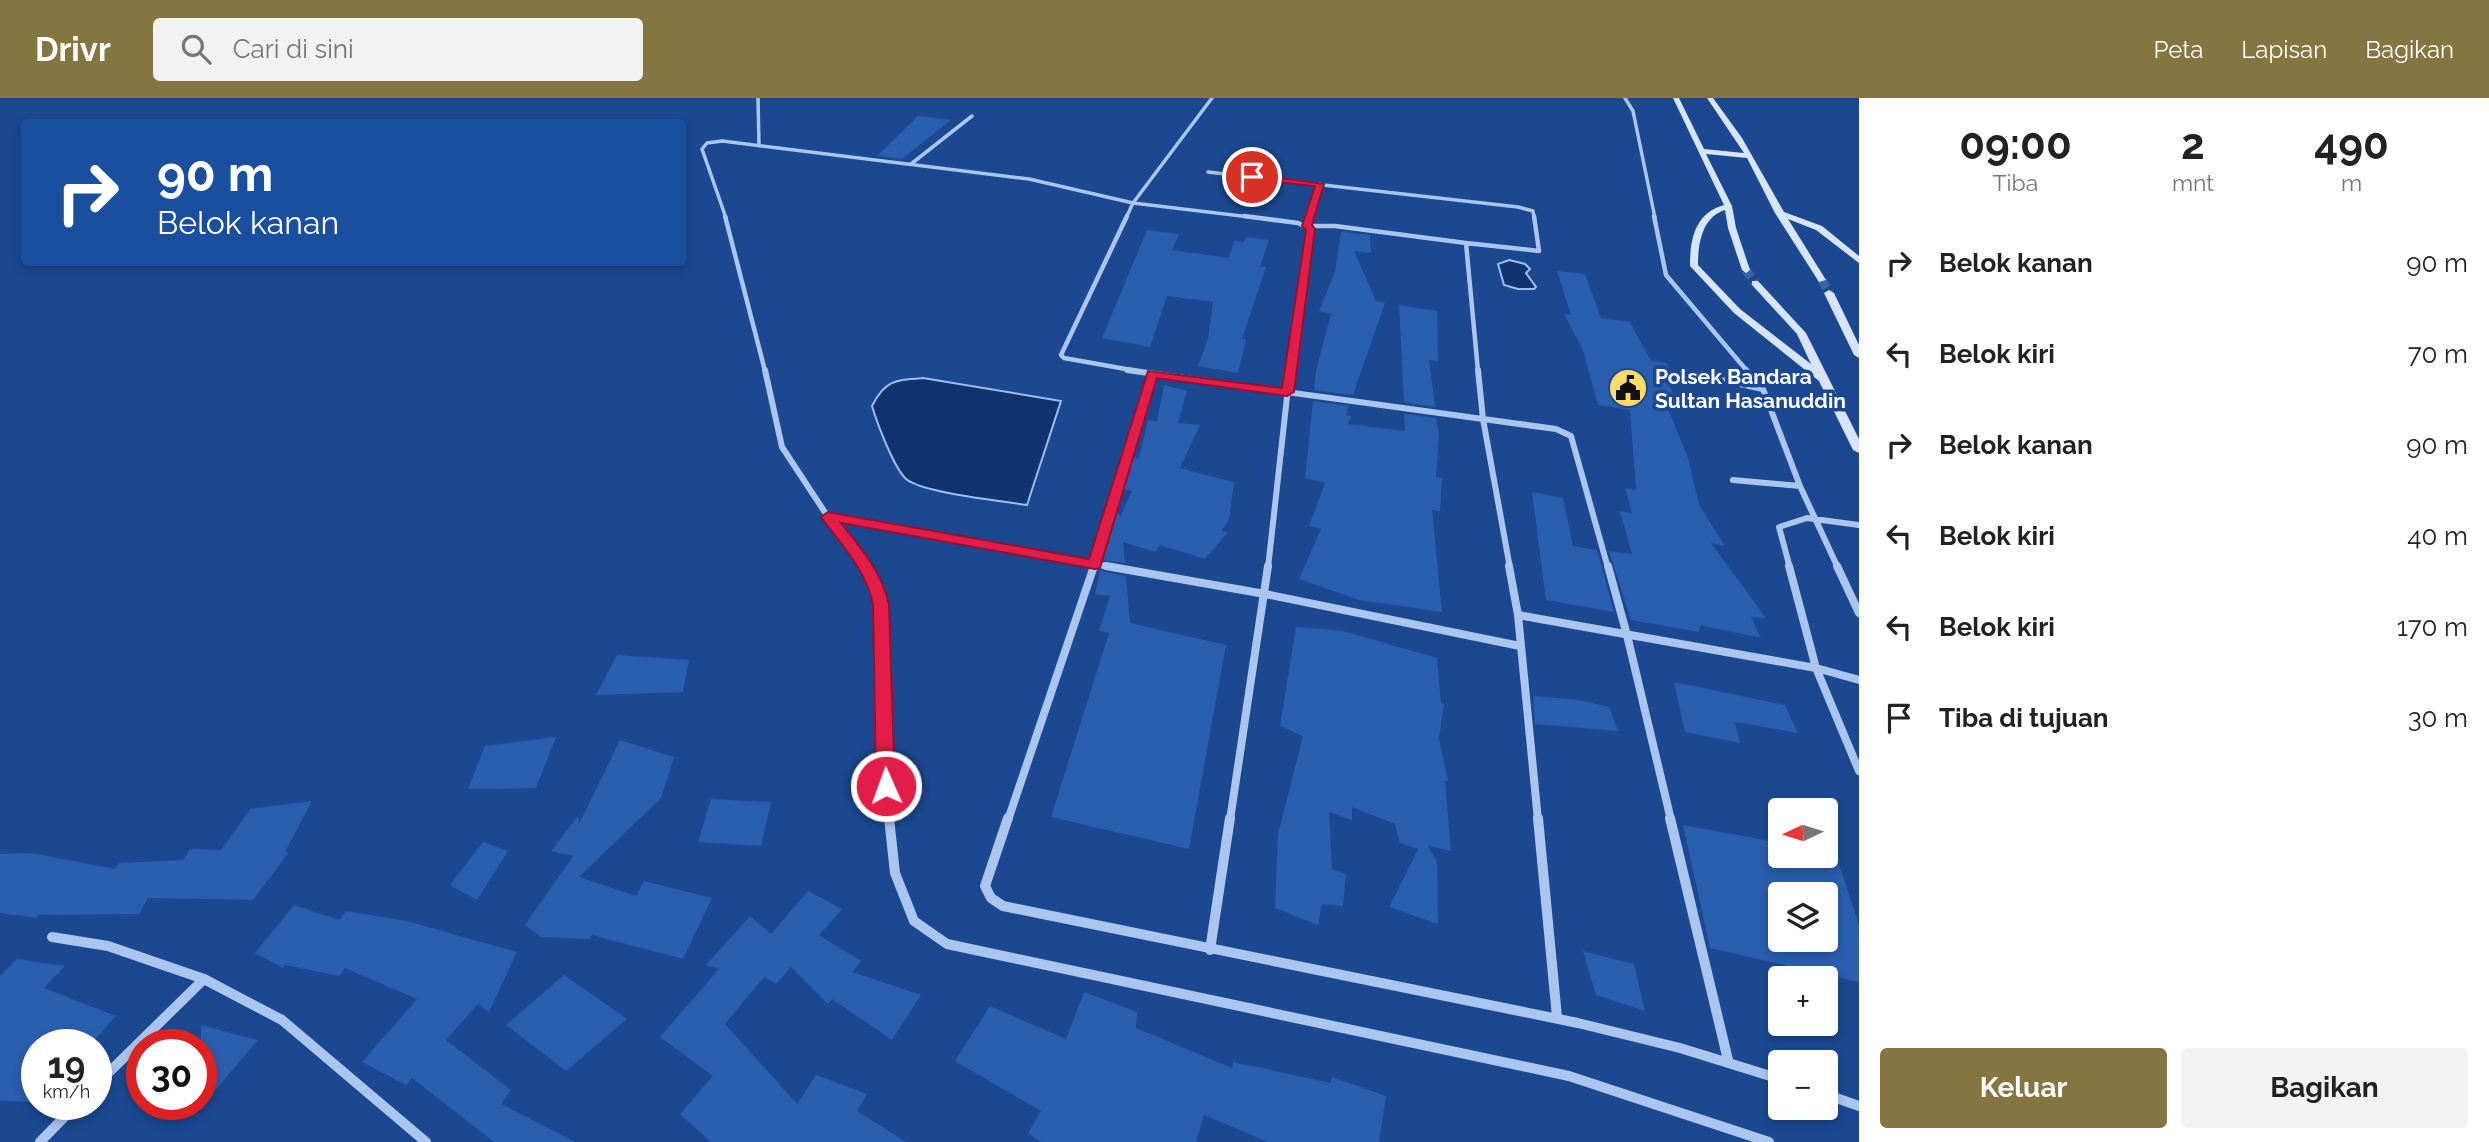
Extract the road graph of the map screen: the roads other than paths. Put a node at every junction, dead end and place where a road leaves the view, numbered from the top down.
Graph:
1 (758, 98) edge
2 (1212, 98) edge
3 (1625, 98) edge
4 (1676, 98) edge
5 (1710, 98) edge
6 (972, 116) dead end
7 (759, 146) junction
8 (1702, 151) junction
9 (1748, 156) junction
10 (911, 164) junction
11 (1208, 172) dead end
12 (1320, 184) junction
13 (1133, 203) junction
14 (1728, 206) junction
15 (1779, 213) junction
16 (1307, 226) junction
17 (1466, 243) junction
18 (1859, 260) edge
19 (1746, 270) tunnel mouth
20 (1822, 281) tunnel mouth
21 (1755, 283) tunnel mouth
22 (1829, 293) tunnel mouth
23 (1859, 355) edge
24 (1152, 374) junction
25 (1693, 374) dead end
26 (1825, 380) junction
27 (1763, 388) junction
28 (1287, 392) junction
29 (1483, 419) junction
30 (1859, 450) edge
31 (1733, 480) dead end
32 (1800, 486) junction
33 (828, 517) junction
34 (1816, 518) junction
35 (1859, 525) edge
36 (1095, 565) junction
37 (1265, 594) junction
38 (1859, 613) edge
39 (1518, 615) junction
40 (1627, 635) junction
41 (1520, 646) junction
42 (1816, 668) junction
43 (1859, 680) edge
44 (1859, 771) edge
45 (52, 937) dead end
46 (1210, 950) junction
47 (204, 979) junction
48 (1557, 1017) junction
49 (1728, 1060) junction
50 (112, 1069) edge
51 (1768, 1075) edge
52 (1838, 1099) edge
53 (1859, 1106) edge
54 (61, 1120) edge
55 (40, 1142) edge
56 (426, 1142) edge
57 (1769, 1142) edge

1 - 7 street
2 - 13 street
3 - 27 street
4 - 8 main road
5 - 9 main road
6 - 10 street
7 - 10 street
7 - 33 street
8 - 9 main road
8 - 14 main road
9 - 15 main road
10 - 13 street
11 - 12 street
12 - 16 street
12 - 17 street
13 - 16 street
13 - 24 street
14 - 19 main road
14 - 26 main road
15 - 18 main road
15 - 20 main road
16 - 17 street
16 - 28 street
17 - 29 street
21 - 26 main road
22 - 23 main road
24 - 28 street
24 - 36 street
25 - 27 street
26 - 30 main road
27 - 32 street
28 - 29 street
28 - 37 street
29 - 39 street
29 - 40 street
31 - 32 street
32 - 34 street
33 - 36 street
33 - 57 street
34 - 35 street
34 - 38 street
34 - 42 street
36 - 37 street
36 - 46 street
37 - 41 street
37 - 46 street
39 - 40 street
39 - 41 street
40 - 42 street
40 - 49 street
41 - 48 street
42 - 43 street
42 - 44 street
45 - 47 street
46 - 48 street
47 - 50 street
47 - 56 street
48 - 49 street
49 - 51 street
52 - 53 street
54 - 55 street

